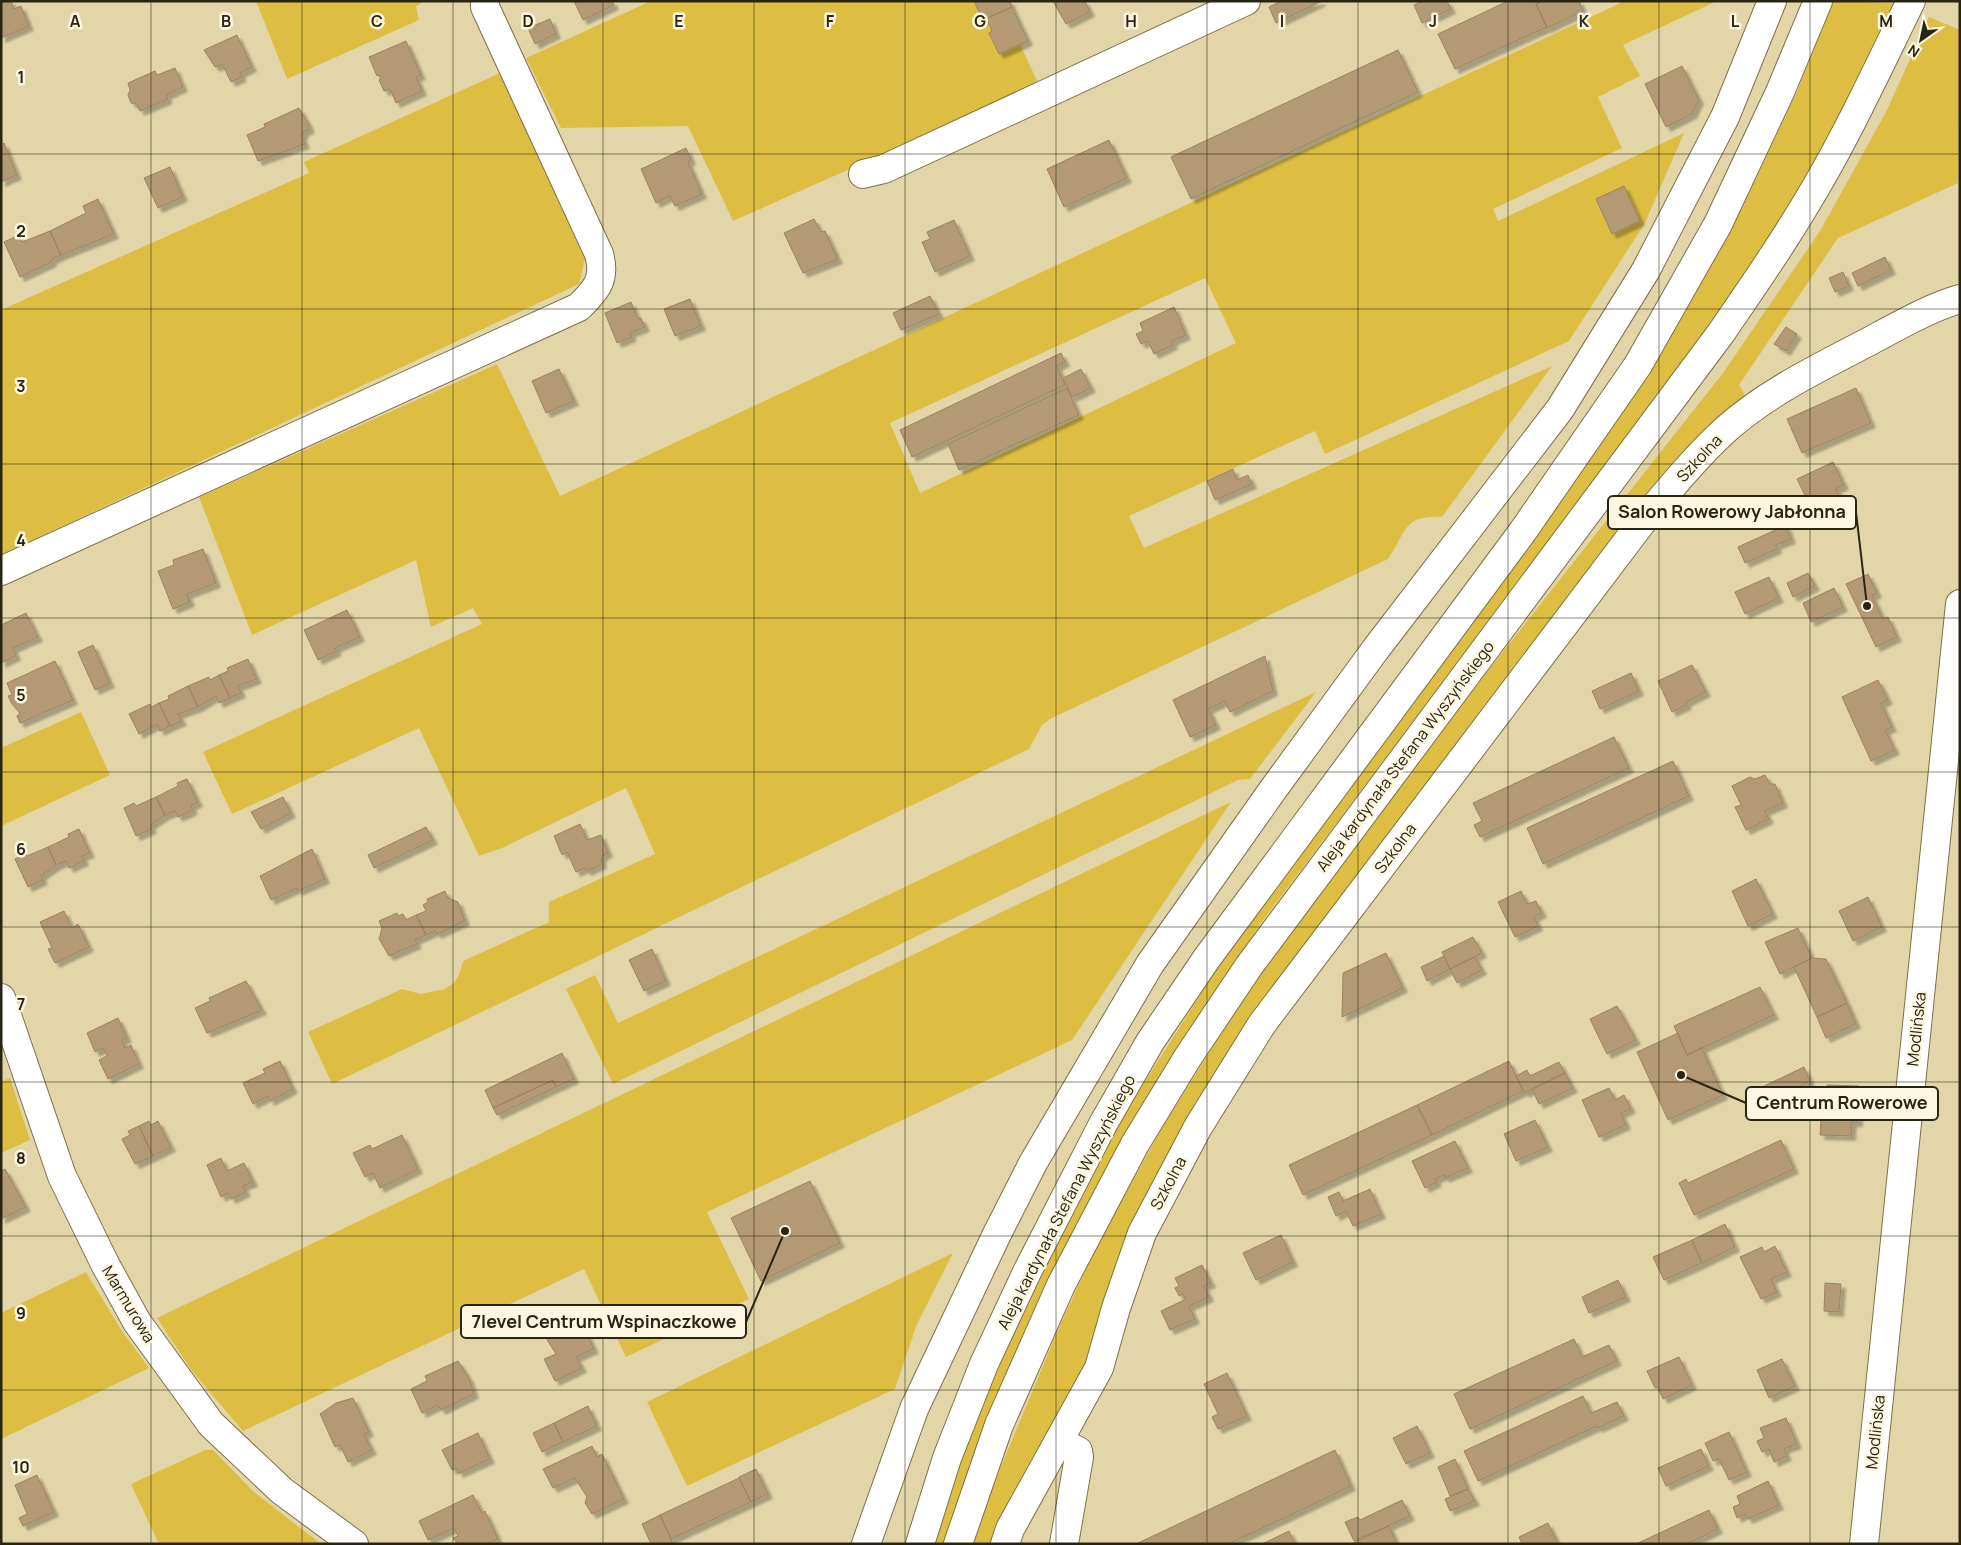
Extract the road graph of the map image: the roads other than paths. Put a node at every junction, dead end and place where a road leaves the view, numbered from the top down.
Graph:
1 (485, 1) edge
2 (1246, 1) edge
3 (1772, 1) edge
4 (1818, 1) edge
5 (1910, 1) edge
6 (863, 174) dead end
7 (1960, 299) edge
8 (1, 571) edge
9 (1960, 604) edge
10 (2, 1001) edge
11 (1059, 1441) junction
12 (354, 1544) edge
13 (866, 1544) edge
14 (920, 1544) edge
15 (958, 1544) edge
16 (1005, 1544) edge
17 (1064, 1544) edge
18 (1864, 1544) edge

1 - 8 street
2 - 6 street
3 - 13 street
4 - 14 street, Aleja kardynała Stefana Wyszyńskiego
5 - 15 street, Aleja kardynała Stefana Wyszyńskiego
7 - 11 street, Szkolna
9 - 18 street, Modlińska
10 - 12 street, Marmurowa
11 - 16 street, Szkolna
11 - 17 street

